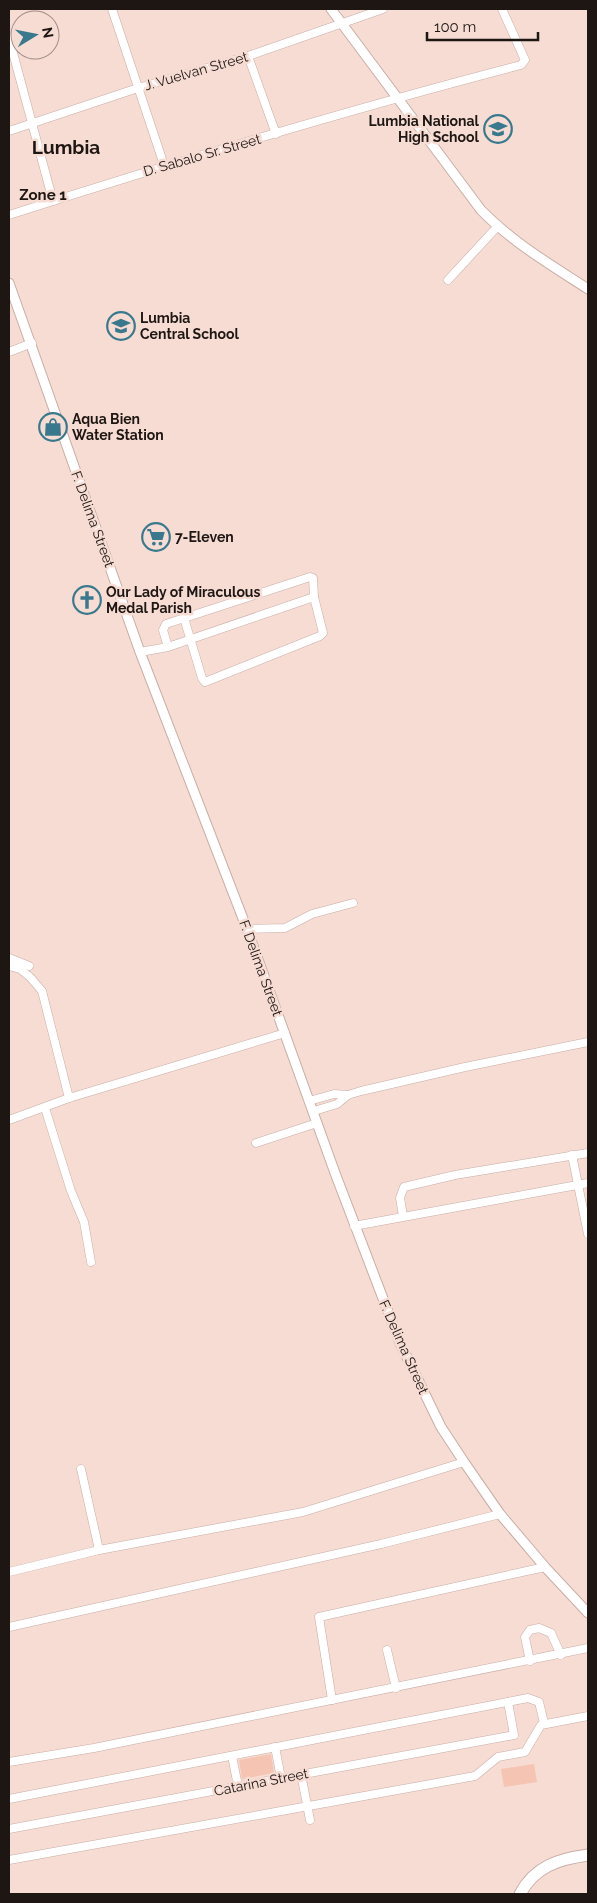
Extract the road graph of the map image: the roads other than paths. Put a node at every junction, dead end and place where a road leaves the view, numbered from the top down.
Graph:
1 (112, 9) edge
2 (331, 9) edge
3 (383, 9) edge
4 (502, 9) edge
5 (343, 25) junction
6 (9, 38) edge
7 (248, 56) junction
8 (138, 88) junction
9 (397, 97) junction
10 (32, 123) junction
11 (9, 131) edge
12 (276, 134) junction
13 (164, 165) junction
14 (53, 201) junction
15 (9, 215) edge
16 (497, 226) junction
17 (448, 280) dead end
18 (9, 283) edge
19 (588, 289) edge
20 (32, 343) junction
21 (9, 352) edge
22 (314, 597) junction
23 (184, 618) junction
24 (190, 639) junction
25 (168, 647) junction
26 (140, 652) junction
27 (353, 903) dead end
28 (247, 929) junction
29 (9, 958) edge
30 (9, 966) edge
31 (29, 966) dead end
32 (285, 1033) junction
33 (588, 1042) edge
34 (348, 1095) junction
35 (69, 1098) junction
36 (309, 1101) junction
37 (45, 1108) junction
38 (314, 1111) junction
39 (9, 1120) edge
40 (317, 1123) junction
41 (256, 1143) dead end
42 (588, 1153) edge
43 (572, 1155) junction
44 (588, 1183) edge
45 (578, 1185) junction
46 (403, 1216) junction
47 (354, 1226) junction
48 (588, 1234) edge
49 (91, 1262) dead end
50 (464, 1462) junction
51 (81, 1470) dead end
52 (500, 1514) junction
53 (99, 1550) junction
54 (545, 1567) junction
55 (9, 1572) edge
56 (588, 1613) edge
57 (9, 1627) edge
58 (588, 1648) edge
59 (387, 1650) dead end
60 (561, 1655) junction
61 (530, 1661) junction
62 (396, 1688) junction
63 (332, 1700) junction
64 (508, 1702) junction
65 (588, 1716) edge
66 (544, 1723) junction
67 (276, 1747) junction
68 (232, 1756) junction
69 (9, 1762) edge
70 (301, 1774) junction
71 (281, 1778) junction
72 (238, 1786) junction
73 (9, 1799) edge
74 (307, 1806) junction
75 (310, 1820) dead end
76 (9, 1829) edge
77 (588, 1855) edge
78 (9, 1860) edge
79 (520, 1894) edge

1 - 8 street
2 - 5 street
3 - 5 street, J. Vuelvan Street
4 - 9 street, D. Sabalo Sr. Street
5 - 7 street, J. Vuelvan Street
5 - 9 street
6 - 10 street
7 - 8 street, J. Vuelvan Street
7 - 12 street
8 - 10 street, J. Vuelvan Street
8 - 13 street
9 - 12 street, D. Sabalo Sr. Street
9 - 16 street
10 - 11 street, J. Vuelvan Street
10 - 14 street
12 - 13 street, D. Sabalo Sr. Street
13 - 14 street, D. Sabalo Sr. Street
14 - 15 street, D. Sabalo Sr. Street
16 - 17 street
16 - 19 street
18 - 20 street, F. Delima Street
20 - 21 street
20 - 26 street, F. Delima Street
22 - 23 street
22 - 24 street
22 - 24 street
23 - 24 street
23 - 25 street
24 - 25 street
25 - 26 street
26 - 28 street, F. Delima Street
27 - 28 street
28 - 32 street, F. Delima Street
29 - 31 street
30 - 35 street
32 - 35 street
32 - 36 street, F. Delima Street
33 - 34 street
34 - 36 street
34 - 38 street
35 - 37 street
36 - 38 street, F. Delima Street
37 - 39 street
37 - 49 street
38 - 40 street, F. Delima Street
40 - 41 street
40 - 47 street, F. Delima Street
42 - 43 street
43 - 45 street
43 - 46 street
44 - 45 street
45 - 46 street
45 - 48 street
46 - 47 street
47 - 50 street, F. Delima Street
50 - 52 street, F. Delima Street
50 - 53 street
51 - 53 street
52 - 54 street, F. Delima Street
52 - 57 street
53 - 55 street
54 - 56 street, F. Delima Street
54 - 63 street
58 - 60 street
59 - 62 street
60 - 61 street
60 - 61 street
61 - 62 street
62 - 63 street
63 - 69 street
64 - 66 street
64 - 67 street
64 - 70 street, Catarina Street
65 - 66 street
66 - 74 street
67 - 68 street
67 - 71 street
68 - 72 street
68 - 73 street
70 - 71 street, Catarina Street
70 - 74 street
71 - 72 street, Catarina Street
72 - 76 street, Catarina Street
74 - 75 street
74 - 78 street
77 - 79 main road

